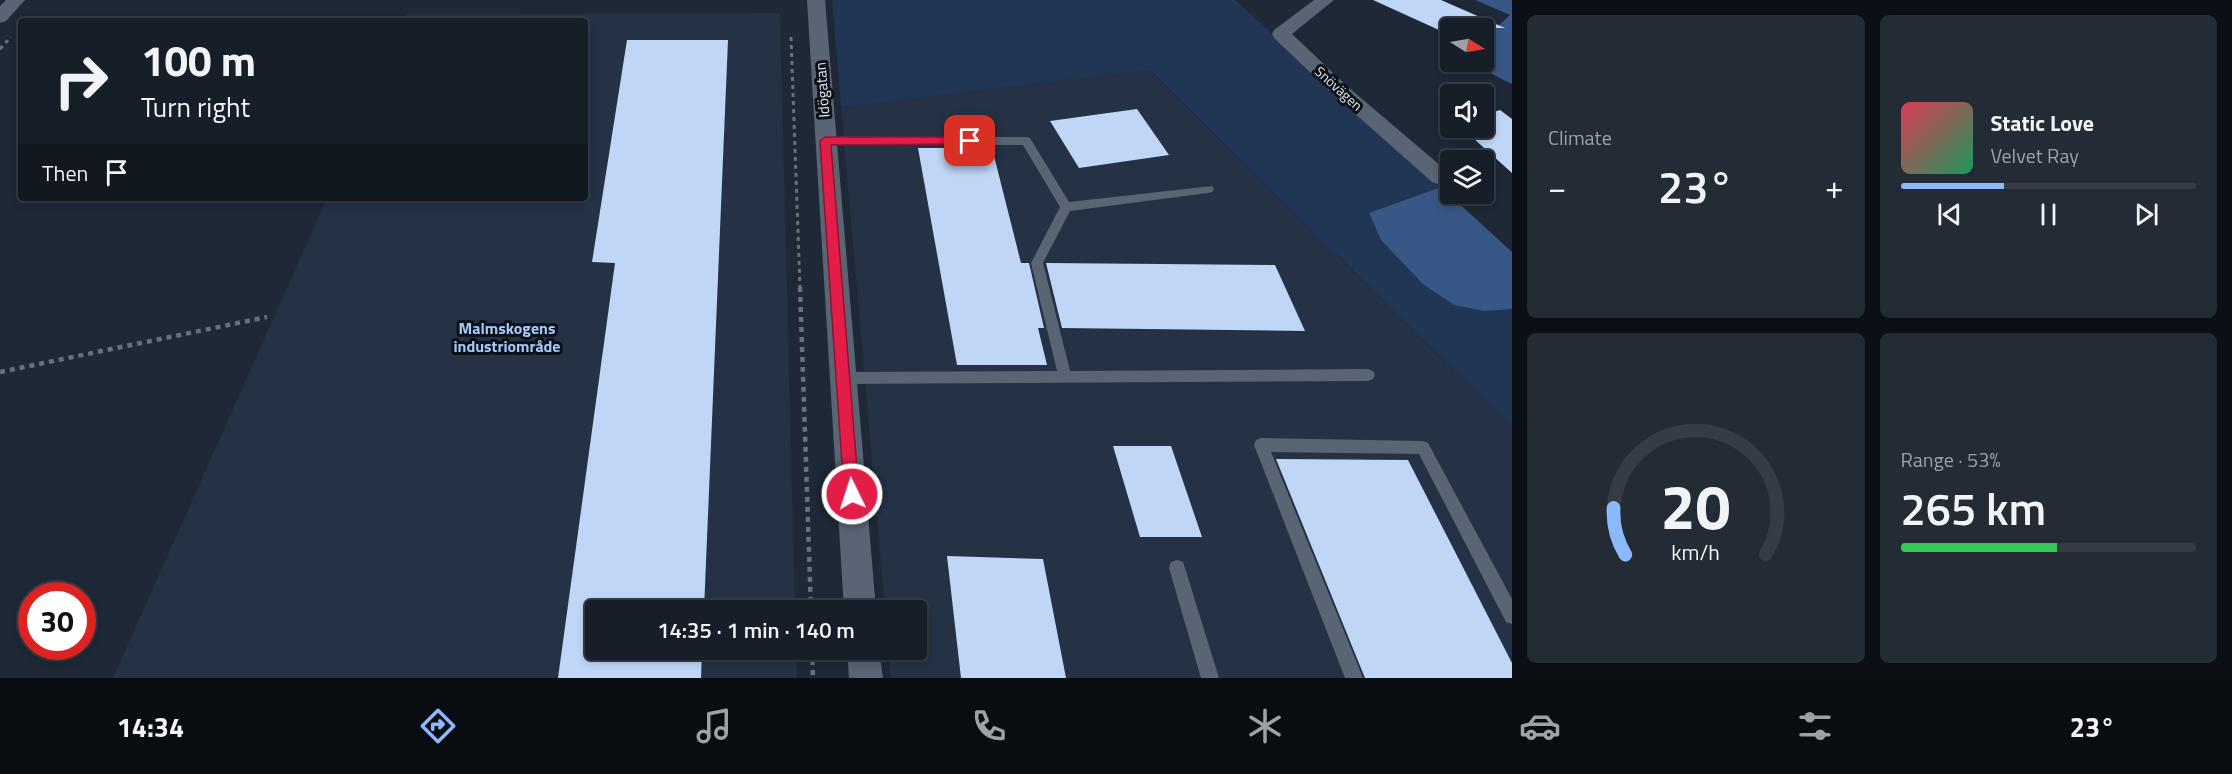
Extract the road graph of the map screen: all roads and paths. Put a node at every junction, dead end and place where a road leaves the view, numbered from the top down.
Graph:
1 (16, 0) edge
2 (816, 0) edge
3 (1325, 0) edge
4 (0, 17) edge
5 (790, 34) dead end
6 (825, 141) junction
7 (1440, 177) dead end
8 (1208, 189) dead end
9 (1066, 207) junction
10 (267, 317) dead end
11 (0, 372) edge
12 (1368, 375) dead end
13 (1065, 377) junction
14 (843, 378) junction
15 (1177, 568) dead end
16 (810, 600) edge
17 (859, 600) edge
18 (1512, 616) edge
19 (812, 660) edge
20 (864, 660) edge
21 (813, 678) edge
22 (866, 678) edge
23 (1210, 678) edge
24 (1354, 678) edge

1 - 4 street
2 - 6 street, Idögatan
3 - 7 street, Snövägen
5 - 16 path
6 - 9 lane
6 - 14 street, Idögatan
8 - 9 lane
9 - 13 lane
10 - 11 path
12 - 13 lane
13 - 14 lane
14 - 17 street, Idögatan
15 - 23 lane
18 - 24 lane
19 - 21 path
20 - 22 street

